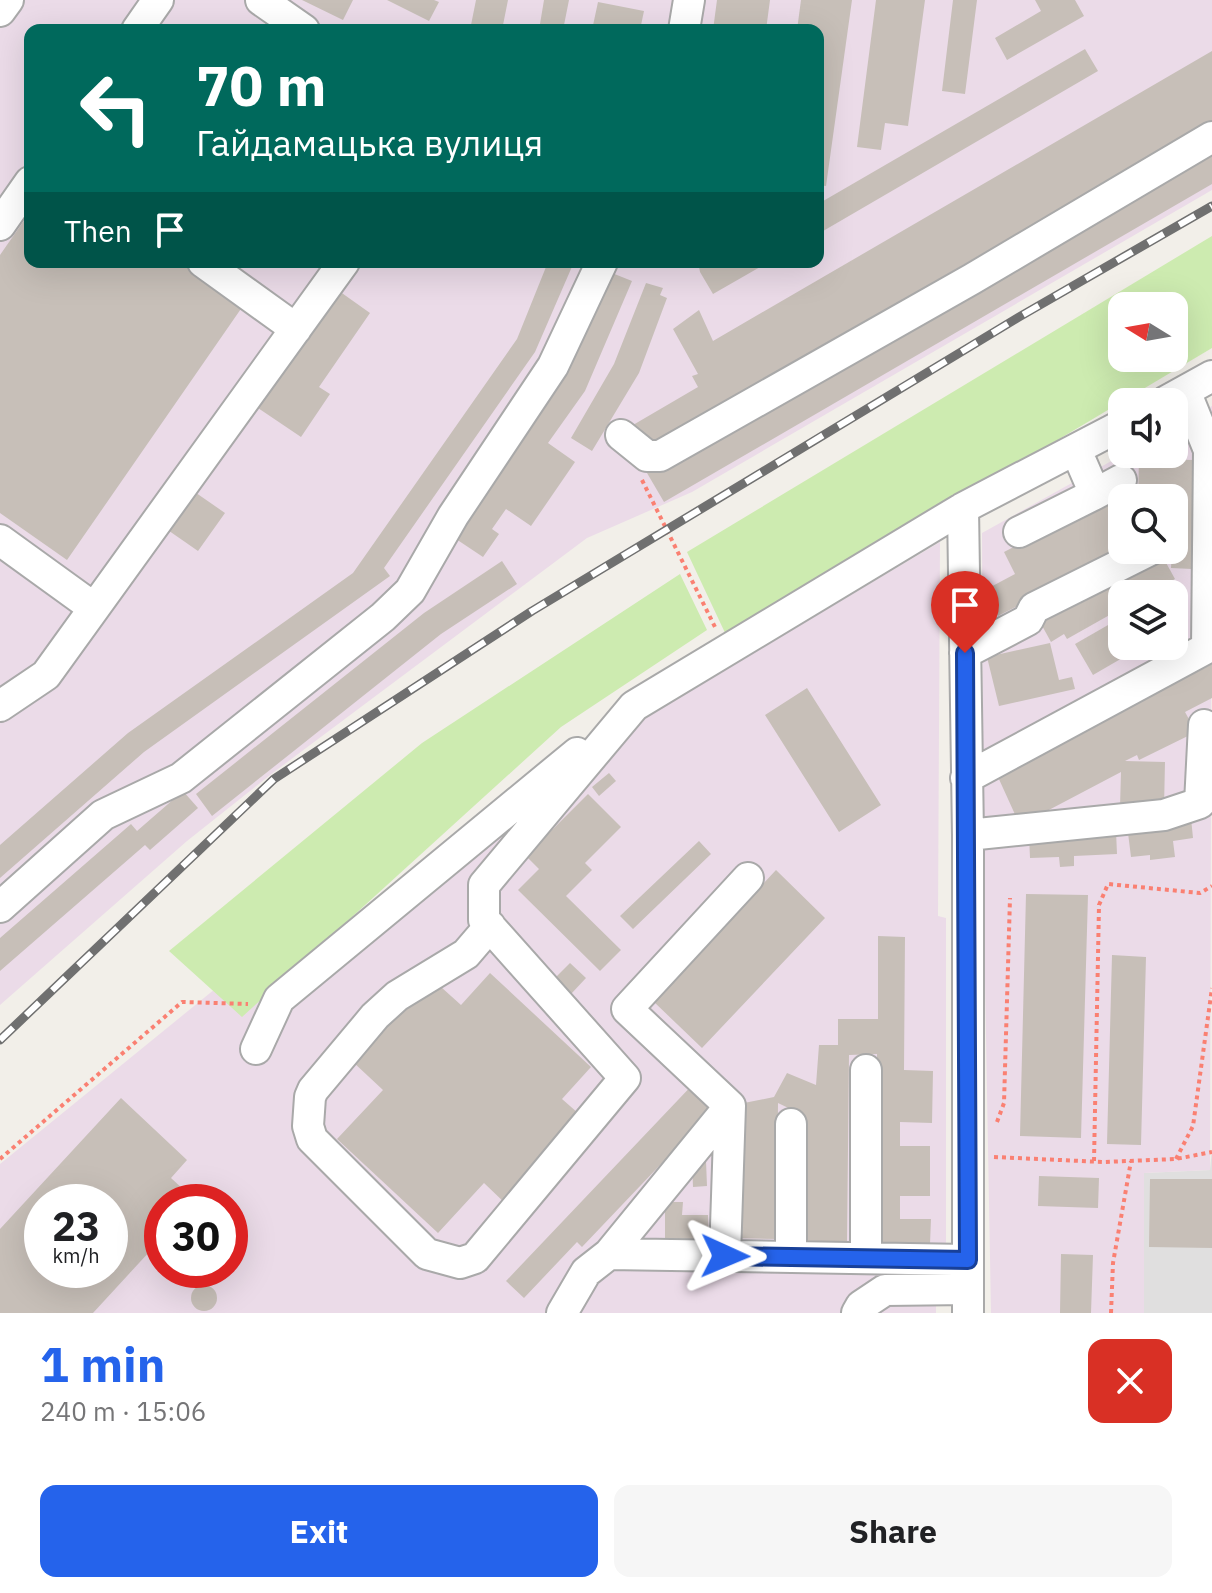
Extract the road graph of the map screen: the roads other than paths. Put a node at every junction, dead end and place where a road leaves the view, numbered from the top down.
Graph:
1 (8, 0) edge
2 (158, 0) edge
3 (261, 0) edge
4 (689, 0) edge
5 (0, 11) edge
6 (141, 24) edge
7 (295, 24) edge
8 (685, 24) edge
9 (1212, 137) edge
10 (24, 191) edge
11 (0, 225) edge
12 (211, 268) edge
13 (340, 268) edge
14 (599, 268) edge
15 (296, 329) junction
16 (1212, 376) edge
17 (1188, 390) edge
18 (1188, 417) edge
19 (1108, 433) edge
20 (621, 435) dead end
21 (1076, 450) junction
22 (963, 508) junction
23 (1019, 532) dead end
24 (0, 540) edge
25 (1122, 564) edge
26 (94, 608) junction
27 (965, 653) junction
28 (0, 706) edge
29 (634, 706) junction
30 (1204, 725) dead end
31 (966, 778) junction
32 (968, 835) junction
33 (748, 878) dead end
34 (0, 907) edge
35 (490, 926) junction
36 (256, 1049) dead end
37 (866, 1070) dead end
38 (730, 1106) junction
39 (791, 1124) dead end
40 (609, 1254) junction
41 (725, 1256) junction
42 (791, 1257) junction
43 (866, 1258) junction
44 (968, 1287) edge
45 (562, 1313) edge
46 (857, 1313) edge

1 - 5 street
2 - 6 street
3 - 7 street
4 - 8 street
9 - 20 street
10 - 11 street
12 - 15 street
13 - 15 street
14 - 34 street
15 - 26 street
16 - 17 street
18 - 31 street
19 - 21 street
21 - 22 street
21 - 23 street
22 - 27 street
22 - 29 street
24 - 26 street
25 - 27 street
26 - 28 street
27 - 31 street
29 - 35 street
29 - 36 street
30 - 32 street
31 - 32 street
32 - 44 street
33 - 38 street
35 - 35 street
37 - 43 street
38 - 40 street
38 - 41 street
39 - 42 street
40 - 41 street
40 - 45 street
41 - 42 street
42 - 43 street
43 - 44 street
44 - 46 street

